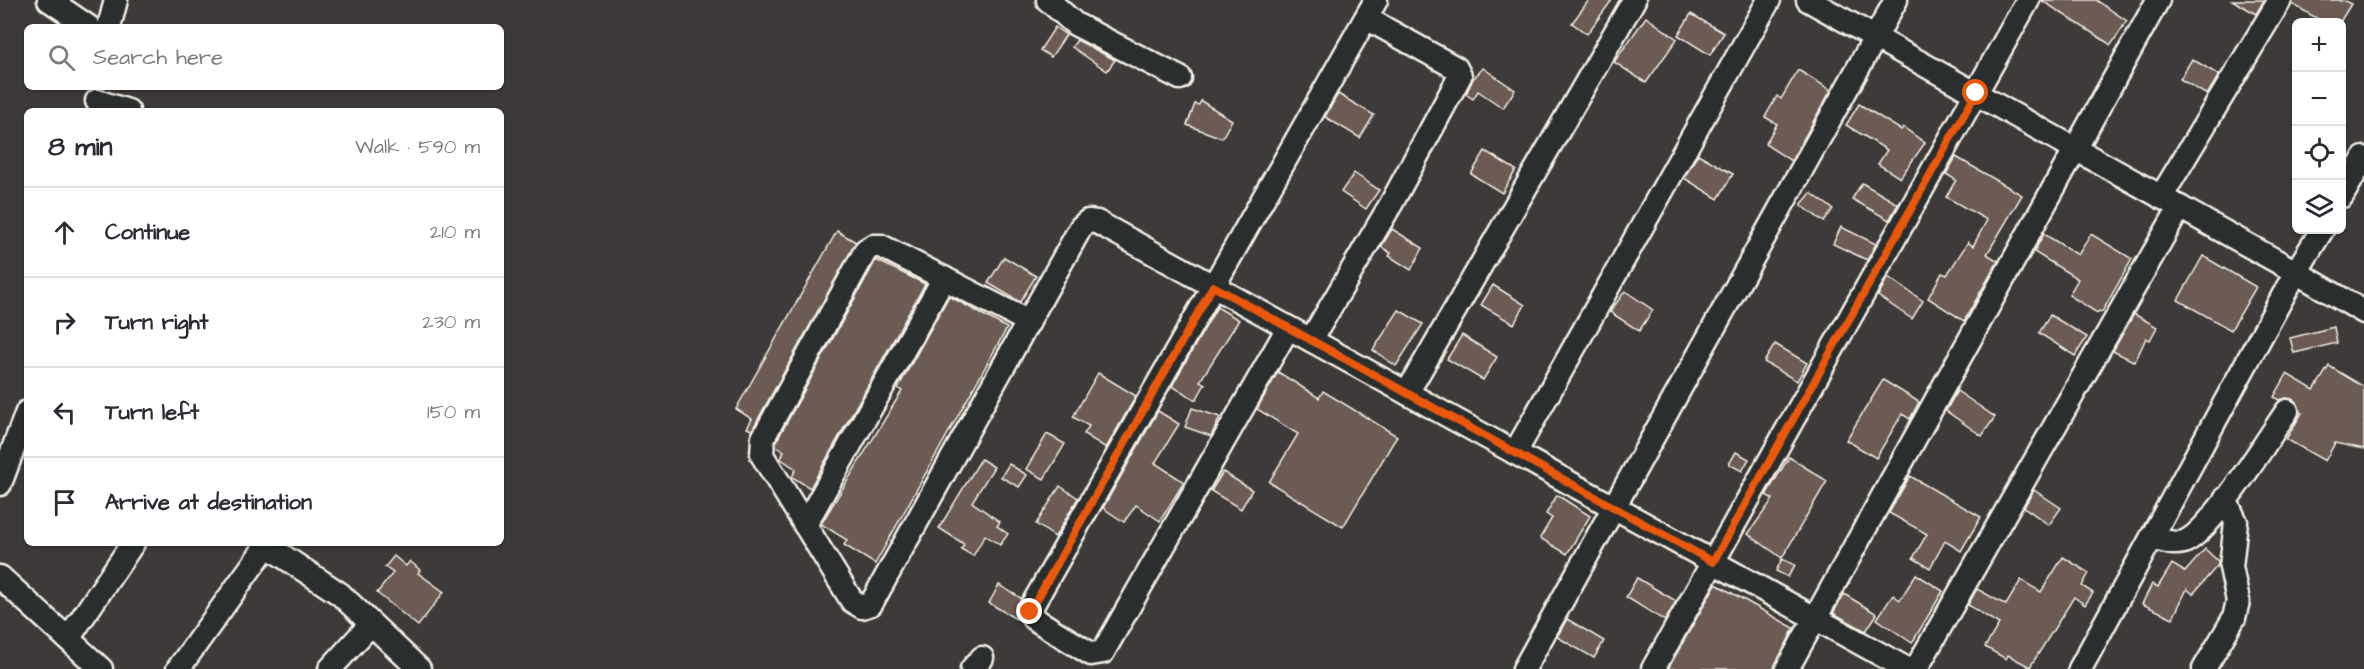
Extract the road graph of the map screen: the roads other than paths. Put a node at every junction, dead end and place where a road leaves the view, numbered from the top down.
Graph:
1 (49, 0) edge
2 (116, 0) edge
3 (1048, 0) edge
4 (1634, 0) edge
5 (1769, 0) edge
6 (1808, 0) edge
7 (1896, 0) edge
8 (2028, 0) edge
9 (2158, 0) edge
10 (2280, 0) edge
11 (1371, 9) edge
12 (85, 24) edge
13 (110, 24) edge
14 (1876, 37) junction
15 (1180, 78) dead end
16 (1976, 93) junction
17 (97, 100) edge
18 (120, 108) edge
19 (2075, 149) junction
20 (2364, 158) edge
21 (2346, 189) edge
22 (2171, 202) junction
23 (2320, 234) edge
24 (2296, 273) junction
25 (944, 278) junction
26 (1213, 286) junction
27 (2364, 312) edge
28 (1029, 322) junction
29 (1288, 328) junction
30 (1311, 340) junction
31 (1407, 393) junction
32 (2287, 411) dead end
33 (24, 416) edge
34 (1515, 453) junction
35 (0, 484) edge
36 (2225, 499) junction
37 (1614, 507) junction
38 (805, 525) junction
39 (2152, 538) junction
40 (131, 546) edge
41 (264, 546) edge
42 (268, 546) edge
43 (1713, 562) junction
44 (0, 577) edge
45 (1815, 618) junction
46 (371, 624) junction
47 (68, 639) junction
48 (101, 669) edge
49 (178, 669) edge
50 (330, 669) edge
51 (419, 669) edge
52 (1524, 669) edge
53 (1653, 669) edge
54 (1787, 669) edge
55 (1907, 669) edge
56 (1916, 669) edge
57 (2079, 669) edge
58 (2204, 669) edge

1 - 12 street
2 - 13 street
3 - 15 street
4 - 31 street
5 - 34 street
6 - 14 street
7 - 14 street
8 - 16 street
9 - 19 street
10 - 22 street
11 - 26 street
11 - 30 street
14 - 16 street
14 - 37 street
16 - 19 street
16 - 43 street
17 - 18 street
19 - 22 street
19 - 45 street
20 - 21 street
22 - 24 street
22 - 56 street
23 - 24 street
24 - 27 street
24 - 39 street
25 - 28 street
25 - 38 street
25 - 38 street
26 - 28 street
26 - 29 street
26 - 29 street
28 - 38 street
29 - 30 street
30 - 31 street
31 - 34 street
32 - 36 street
33 - 35 street
34 - 37 street
36 - 39 street
36 - 58 street
37 - 43 street
37 - 52 street
39 - 57 street
40 - 47 street
41 - 49 street
42 - 46 street
43 - 45 street
43 - 53 street
44 - 47 street
45 - 54 street
45 - 55 street
46 - 50 street
46 - 51 street
47 - 48 street

